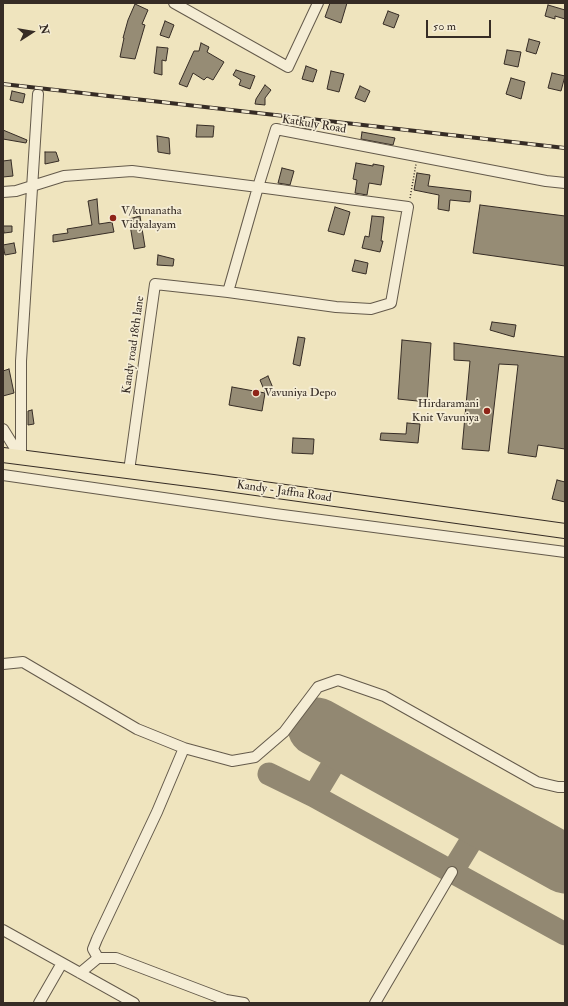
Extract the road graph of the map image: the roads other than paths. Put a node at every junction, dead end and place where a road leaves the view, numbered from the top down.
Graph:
1 (174, 3) edge
2 (318, 3) edge
3 (38, 94) dead end
4 (565, 183) edge
5 (31, 186) junction
6 (258, 187) junction
7 (3, 192) edge
8 (228, 292) junction
9 (3, 429) edge
10 (3, 455) edge
11 (22, 458) junction
12 (129, 471) junction
13 (3, 476) edge
14 (565, 531) edge
15 (565, 552) edge
16 (3, 664) edge
17 (184, 748) junction
18 (565, 787) edge
19 (452, 872) dead end
20 (3, 930) edge
21 (98, 958) junction
22 (62, 963) junction
23 (80, 972) junction
24 (39, 1003) edge
25 (134, 1003) edge
26 (244, 1003) edge
27 (375, 1003) edge

1 - 2 street
3 - 5 street
4 - 6 street, Katkuly Road
5 - 6 street
5 - 7 street
5 - 11 street
6 - 8 street
6 - 8 street
8 - 12 street, Kandy road 18th lane
9 - 11 street
10 - 11 highway, Kandy - Jaffna Road
11 - 12 highway, Kandy - Jaffna Road
12 - 14 highway, Kandy - Jaffna Road
13 - 15 street
16 - 17 street
17 - 18 street
17 - 21 street
19 - 27 street
20 - 22 street
21 - 23 street
21 - 26 street
22 - 23 street
22 - 24 street
23 - 25 street

